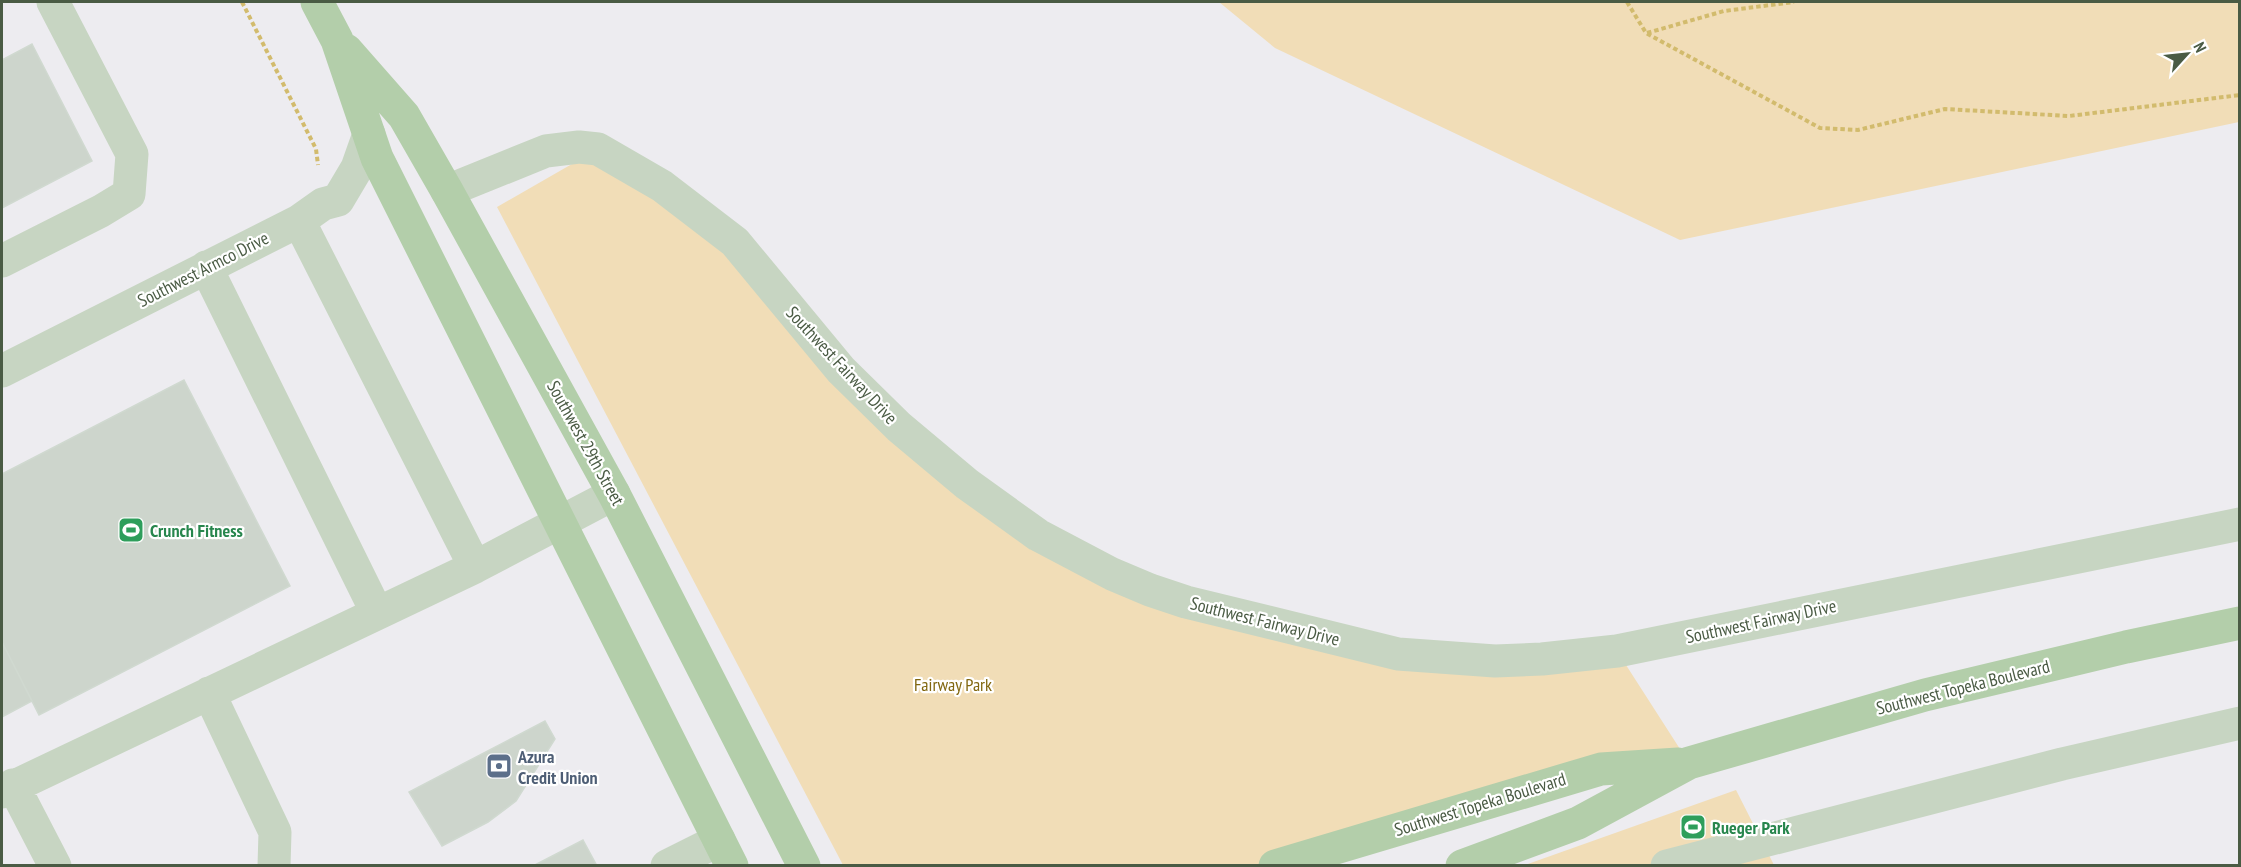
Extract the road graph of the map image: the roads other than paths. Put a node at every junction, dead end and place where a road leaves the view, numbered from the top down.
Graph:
1 (52, 2) edge
2 (317, 2) edge
3 (337, 40) junction
4 (369, 134) junction
5 (447, 191) junction
6 (311, 212) junction
7 (2, 261) edge
8 (206, 267) junction
9 (2, 371) edge
10 (614, 494) junction
11 (560, 521) junction
12 (2240, 524) edge
13 (475, 567) junction
14 (377, 613) junction
15 (2240, 623) edge
16 (209, 693) junction
17 (2240, 723) edge
18 (1689, 763) junction
19 (7, 788) edge
20 (726, 853) edge
21 (55, 866) edge
22 (274, 866) edge
23 (667, 866) edge
24 (804, 866) edge
25 (1275, 866) edge
26 (1462, 866) edge
27 (1667, 866) edge

1 - 7 street
2 - 3 main road, Southwest 29th Street
3 - 4 main road, Southwest 29th Street
3 - 5 main road, Southwest 29th Street
4 - 6 street, Southwest Armco Drive
4 - 11 main road, Southwest 29th Street
5 - 10 main road, Southwest 29th Street
5 - 12 street, Southwest Fairway Drive
6 - 8 street, Southwest Armco Drive
6 - 13 street
8 - 9 street, Southwest Armco Drive
8 - 14 street
10 - 11 street
10 - 24 main road, Southwest 29th Street
11 - 13 street
11 - 20 main road, Southwest 29th Street
13 - 14 street
14 - 16 street
15 - 18 main road, Southwest Topeka Boulevard
16 - 19 street
16 - 22 street
17 - 27 street
18 - 25 main road, Southwest Topeka Boulevard
18 - 26 main road, Southwest Topeka Boulevard
19 - 21 street
20 - 23 street

